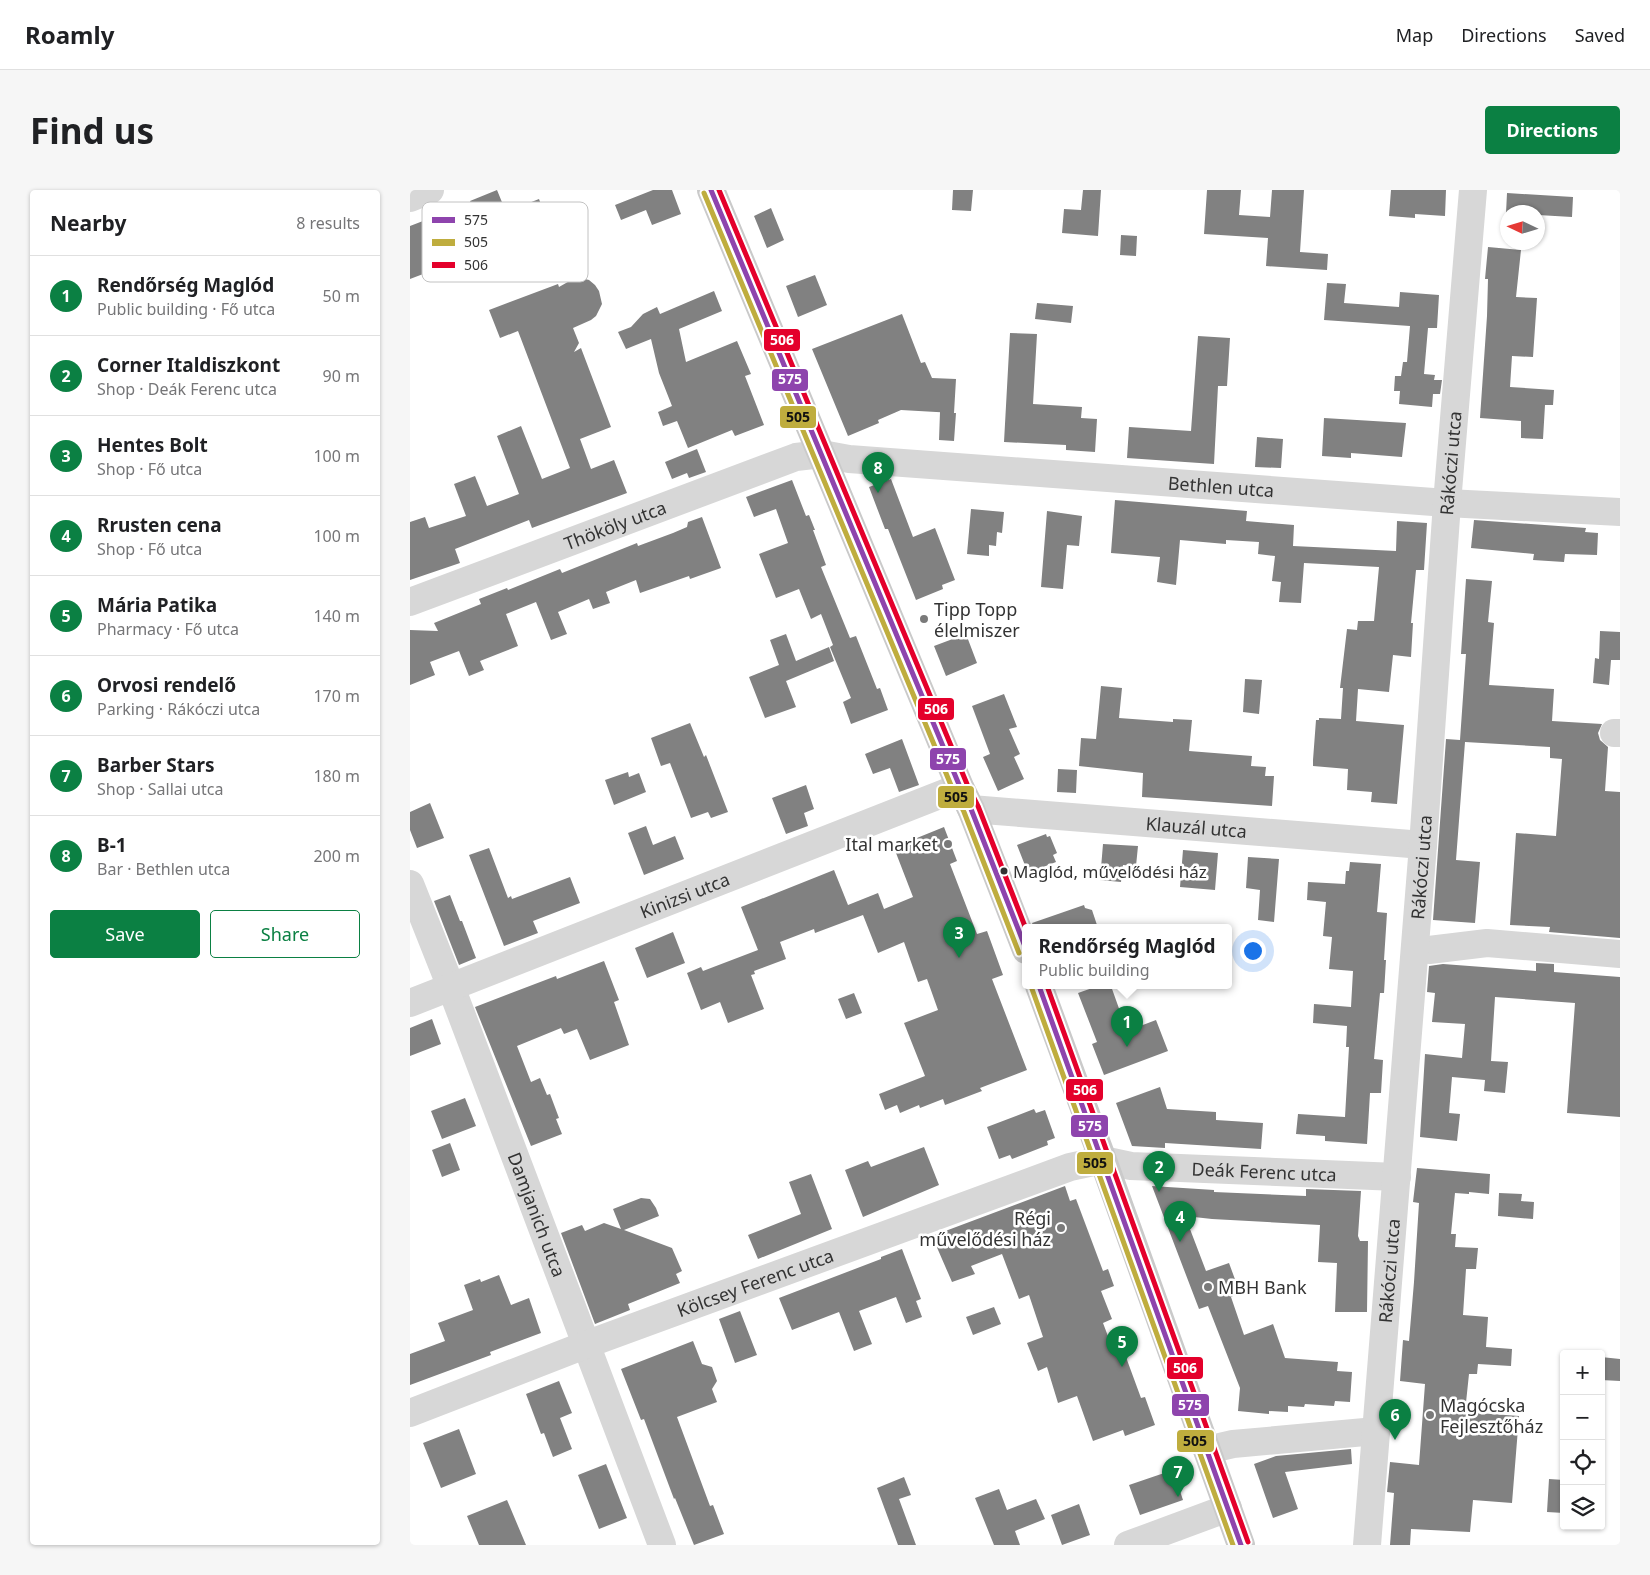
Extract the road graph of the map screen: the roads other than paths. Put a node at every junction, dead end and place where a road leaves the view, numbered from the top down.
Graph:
1 (430, 190) edge
2 (711, 190) edge
3 (1474, 190) edge
4 (410, 198) edge
5 (822, 454) junction
6 (1447, 503) junction
7 (1620, 512) edge
8 (410, 602) edge
9 (965, 798) junction
10 (1423, 845) junction
11 (410, 884) edge
12 (1022, 940) edge
13 (1415, 948) junction
14 (1620, 954) edge
15 (450, 987) junction
16 (1040, 989) edge
17 (410, 1003) edge
18 (1103, 1160) junction
19 (1397, 1176) junction
20 (585, 1345) junction
21 (410, 1413) edge
22 (1376, 1431) junction
23 (1207, 1450) junction
24 (1228, 1508) junction
25 (662, 1545) edge
26 (1128, 1545) edge
27 (1241, 1545) edge
28 (1367, 1545) edge

1 - 4 street
2 - 5 main road
3 - 6 street, Rákóczi utca
5 - 6 street, Bethlen utca
5 - 8 street, Thököly utca
5 - 9 main road
6 - 7 street, Bethlen utca
6 - 10 street, Rákóczi utca
9 - 10 street, Klauzál utca
9 - 12 main road
9 - 15 street, Kinizsi utca
10 - 13 street, Rákóczi utca
11 - 15 street, Damjanich utca
13 - 14 street
13 - 19 street, Rákóczi utca
15 - 17 street, Kinizsi utca
15 - 20 street, Damjanich utca
16 - 18 main road
18 - 19 street, Deák Ferenc utca
18 - 20 street, Kölcsey Ferenc utca
18 - 23 main road
19 - 22 street, Rákóczi utca
20 - 21 street, Kölcsey Ferenc utca
20 - 25 street, Damjanich utca
22 - 23 street
22 - 28 street, Rákóczi utca
23 - 24 main road
24 - 26 street
24 - 27 main road

